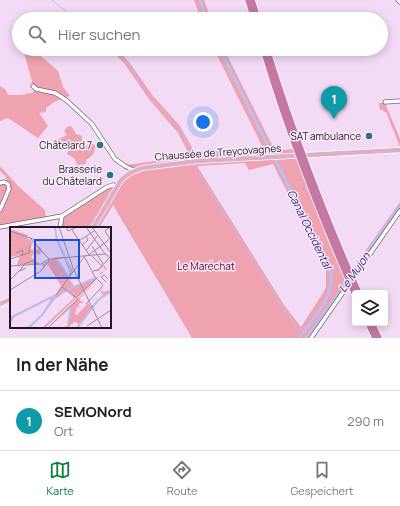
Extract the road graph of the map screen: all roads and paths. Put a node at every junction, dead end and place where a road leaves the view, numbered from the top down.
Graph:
1 (248, 0) edge
2 (252, 0) edge
3 (252, 12) edge
4 (256, 12) edge
5 (265, 56) edge
6 (269, 56) edge
7 (33, 86) dead end
8 (400, 101) edge
9 (385, 102) dead end
10 (400, 150) edge
11 (135, 171) junction
12 (0, 183) edge
13 (118, 186) junction
14 (0, 210) edge
15 (400, 211) edge
16 (62, 216) junction
17 (0, 227) edge
18 (60, 227) edge
19 (94, 227) edge
20 (353, 290) edge
21 (358, 290) edge
22 (10, 299) edge
23 (0, 304) edge
24 (369, 326) edge
25 (373, 326) edge
26 (310, 338) edge
27 (375, 338) edge
28 (379, 338) edge

1 - 3 highway
2 - 4 highway
5 - 20 highway, bridge
6 - 21 highway, bridge
7 - 11 street
8 - 9 street
10 - 11 main road, Chaussée de Treycovagnes
11 - 13 main road
12 - 14 street
13 - 16 street
13 - 19 main road
15 - 26 street
16 - 17 street
16 - 18 street
22 - 23 main road
24 - 27 highway
25 - 28 highway

